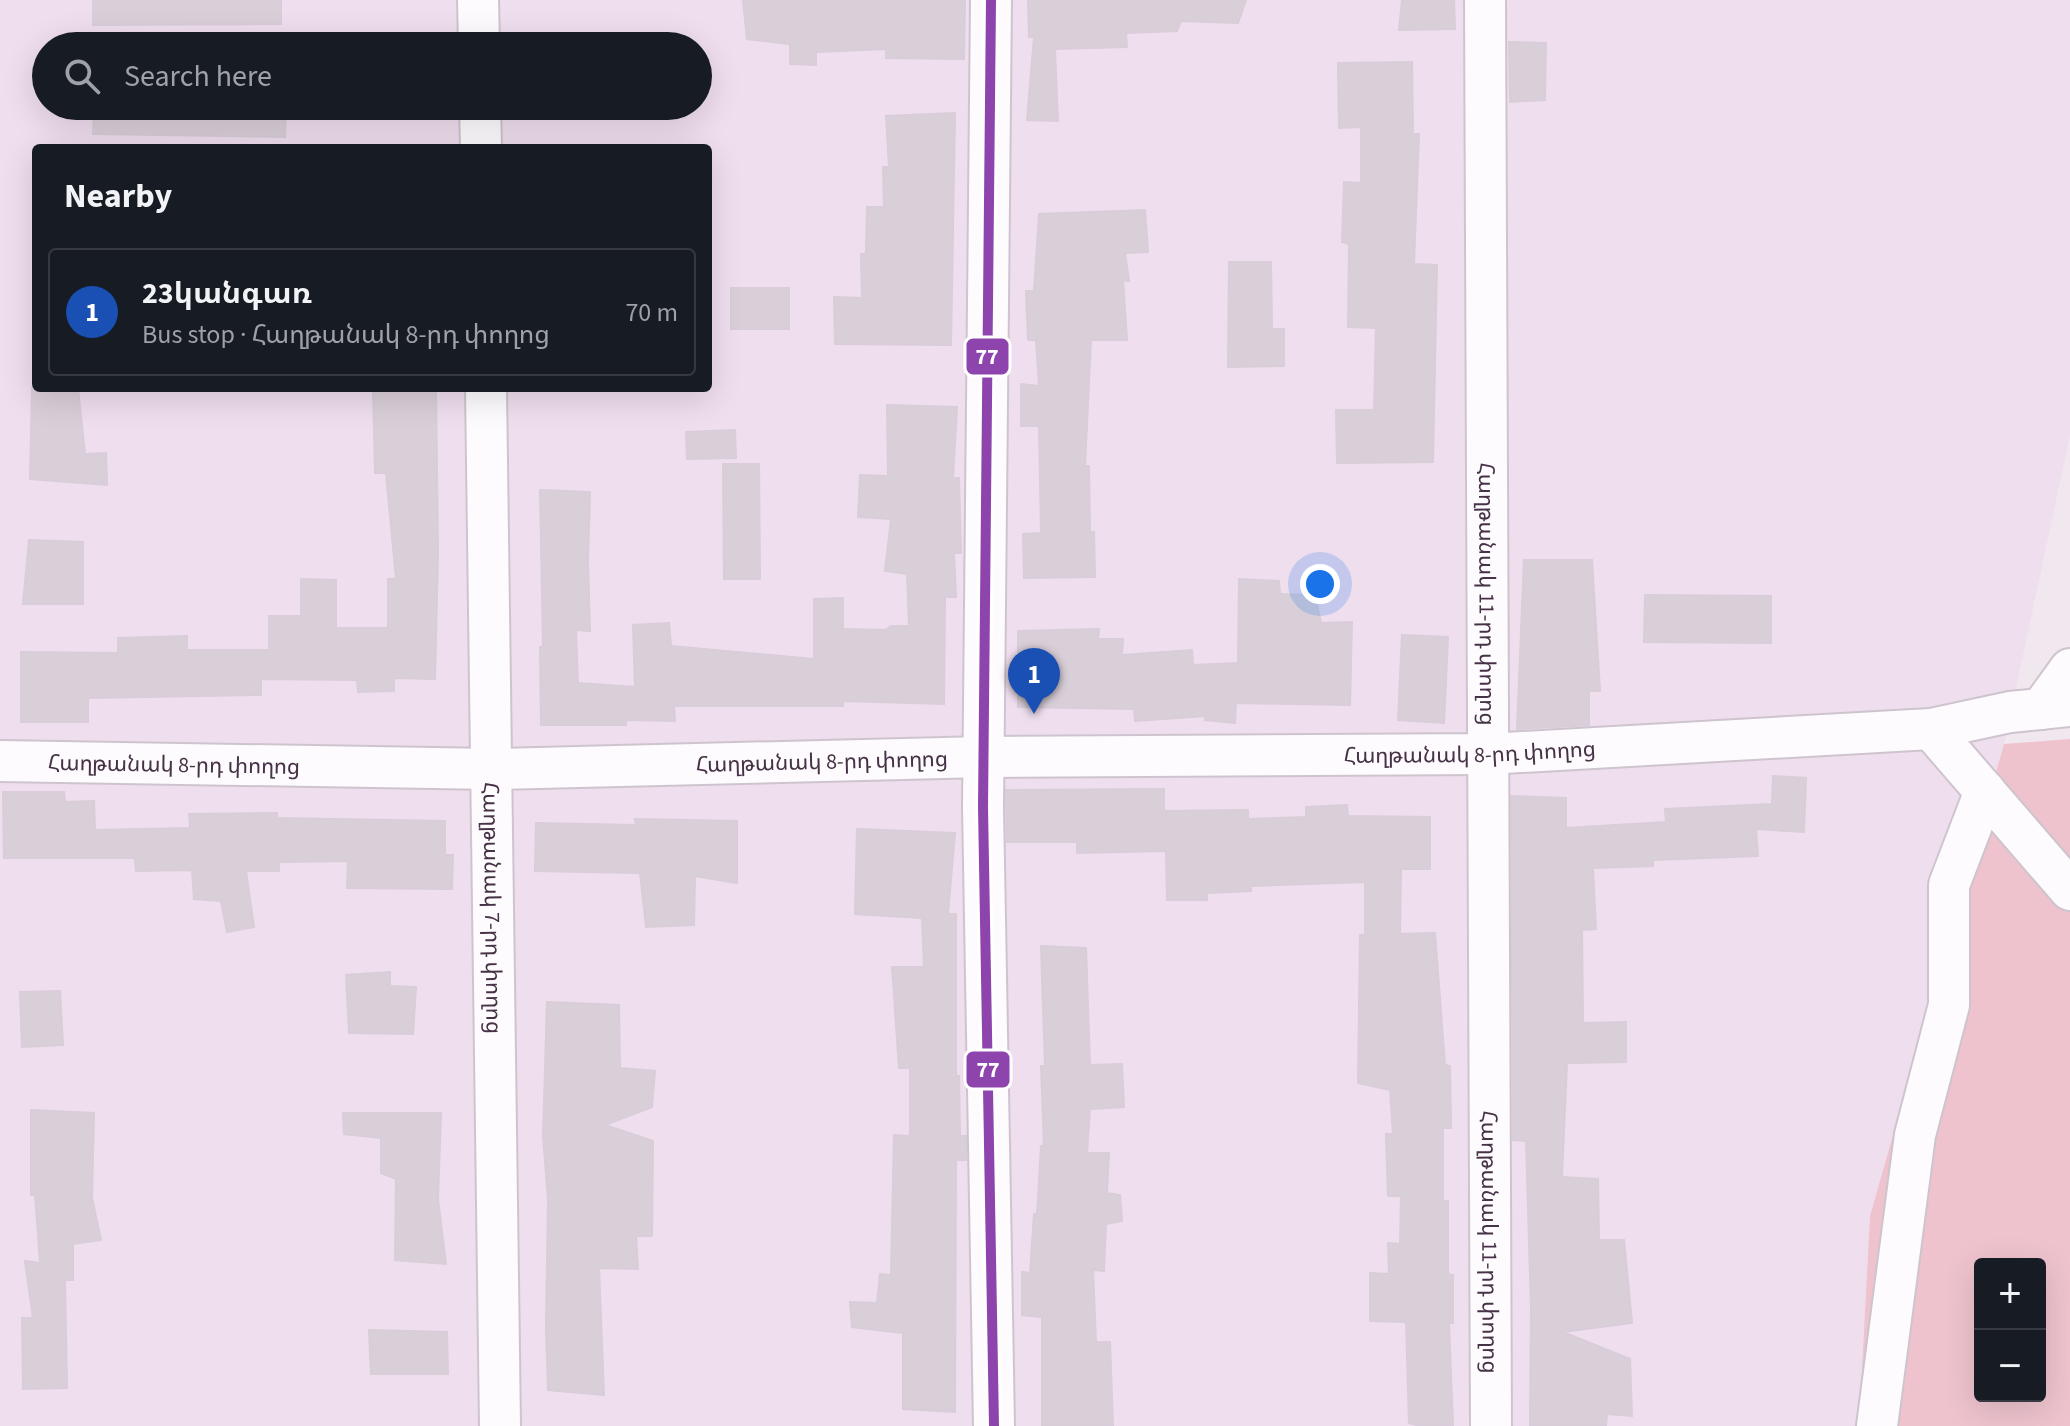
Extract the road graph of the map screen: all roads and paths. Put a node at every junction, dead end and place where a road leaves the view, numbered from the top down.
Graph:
1 (478, 0) edge
2 (991, 0) edge
3 (1485, 0) edge
4 (479, 32) edge
5 (480, 120) edge
6 (481, 144) edge
7 (486, 392) edge
8 (2070, 669) edge
9 (2056, 708) edge
10 (1931, 729) junction
11 (1487, 754) junction
12 (984, 757) junction
13 (0, 761) edge
14 (493, 769) junction
15 (1985, 791) junction
16 (2070, 890) edge
17 (500, 1426) edge
18 (994, 1426) edge
19 (1491, 1426) edge
20 (1877, 1426) edge

1 - 4 street
2 - 12 street
3 - 11 street, Հաղթանակ 11-րդ փողոց
5 - 6 street
7 - 14 street, Հաղթանակ 7-րդ փողոց
8 - 9 street
9 - 10 street, Հաղթանակ 8-րդ փողոց
10 - 11 street, Հաղթանակ 8-րդ փողոց
10 - 15 street
11 - 12 street, Հաղթանակ 8-րդ փողոց
11 - 19 street, Հաղթանակ 11-րդ փողոց
12 - 14 street, Հաղթանակ 8-րդ փողոց
12 - 18 street
13 - 14 street, Հաղթանակ 8-րդ փողոց
14 - 17 street, Հաղթանակ 7-րդ փողոց
15 - 16 street
15 - 20 street

